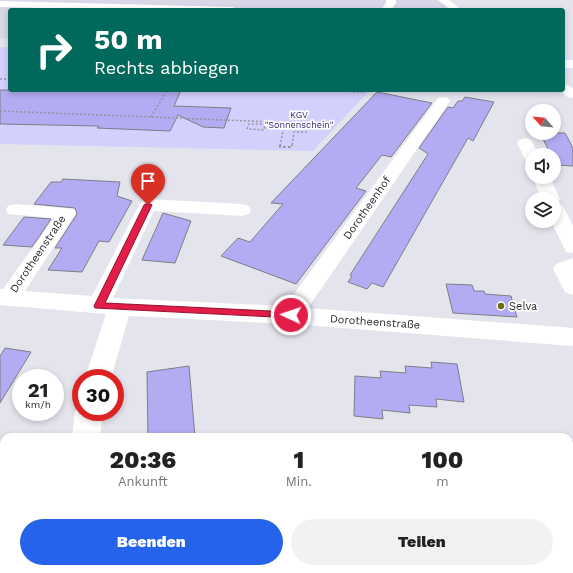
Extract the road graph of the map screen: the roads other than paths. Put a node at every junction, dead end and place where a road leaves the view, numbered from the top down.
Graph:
1 (443, 0) edge
2 (0, 4) edge
3 (123, 8) edge
4 (454, 8) edge
5 (565, 88) edge
6 (573, 94) edge
7 (443, 101) dead end
8 (525, 143) dead end
9 (527, 148) edge
10 (15, 210) dead end
11 (242, 210) dead end
12 (561, 221) edge
13 (573, 247) edge
14 (573, 265) edge
15 (573, 287) edge
16 (4, 297) edge
17 (109, 306) junction
18 (291, 315) junction
19 (573, 337) edge
20 (99, 369) edge
21 (88, 421) edge
22 (86, 433) edge

1 - 4 street
2 - 3 street
5 - 6 street
7 - 18 street, Dorotheenhof
8 - 9 street
10 - 16 street, Dorotheenstraße
11 - 17 street
12 - 13 street
14 - 15 street
16 - 17 street, Dorotheenstraße
17 - 18 street, Dorotheenstraße
17 - 20 street
18 - 19 street, Dorotheenstraße
21 - 22 street

